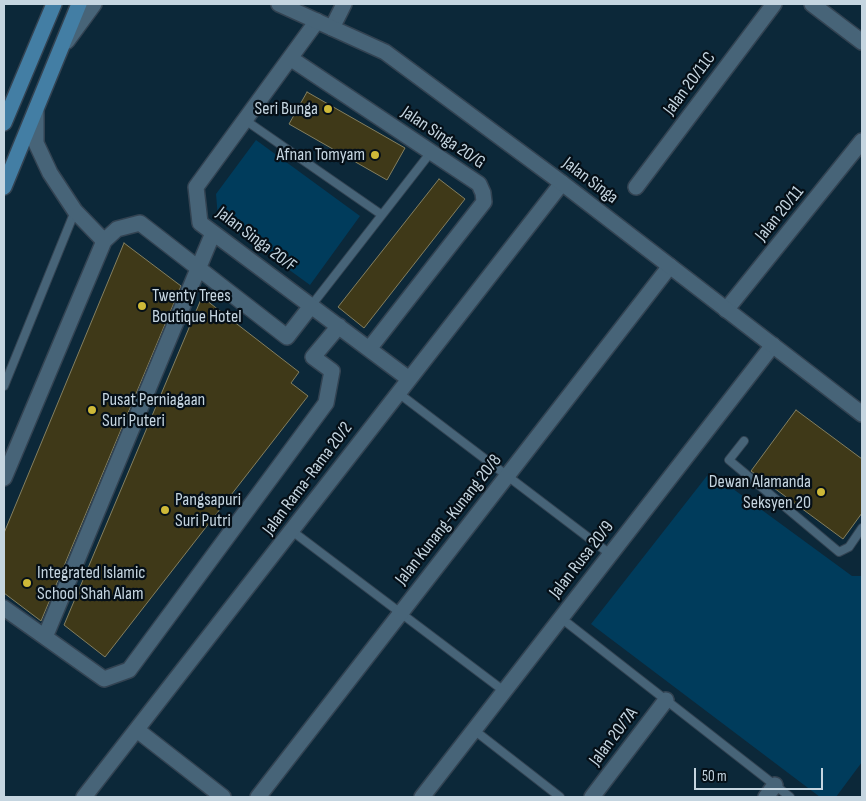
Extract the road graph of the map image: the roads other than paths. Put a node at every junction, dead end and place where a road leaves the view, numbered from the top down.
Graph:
1 (54, 4) edge
2 (79, 4) edge
3 (94, 4) edge
4 (279, 4) edge
5 (344, 4) edge
6 (774, 4) edge
7 (812, 4) edge
8 (317, 21) junction
9 (332, 28) junction
10 (862, 42) edge
11 (57, 54) junction
12 (290, 58) junction
13 (36, 106) junction
14 (245, 120) junction
15 (4, 123) edge
16 (862, 141) edge
17 (431, 152) junction
18 (562, 183) junction
19 (4, 187) edge
20 (636, 187) dead end
21 (75, 211) junction
22 (382, 215) junction
23 (213, 233) junction
24 (104, 240) junction
25 (670, 266) junction
26 (198, 268) junction
27 (311, 306) junction
28 (726, 310) junction
29 (339, 326) junction
30 (773, 345) junction
31 (369, 349) junction
32 (409, 379) junction
33 (4, 386) edge
34 (398, 392) junction
35 (862, 414) edge
36 (744, 441) dead end
37 (508, 476) junction
38 (4, 478) edge
39 (862, 528) edge
40 (292, 531) junction
41 (610, 554) junction
42 (4, 608) edge
43 (401, 613) junction
44 (561, 618) junction
45 (45, 637) junction
46 (504, 692) junction
47 (666, 700) junction
48 (137, 730) junction
49 (474, 730) junction
50 (770, 791) edge
51 (84, 797) edge
52 (223, 797) edge
53 (258, 797) edge
54 (422, 797) edge
55 (560, 797) edge
56 (592, 797) edge
57 (790, 797) edge

1 - 15 main road
2 - 11 main road
3 - 11 street
4 - 8 street, Jalan Singa
5 - 9 street
6 - 20 street, Jalan 20/11C
7 - 10 street
8 - 9 street, Jalan Singa
8 - 12 street, Jalan Singa 20/F
9 - 18 street, Jalan Singa
11 - 13 main road
12 - 14 street, Jalan Singa 20/F
12 - 17 street, Jalan Singa 20/G
13 - 19 main road
13 - 21 street
14 - 22 lane
14 - 23 street, Jalan Singa 20/F
16 - 28 street, Jalan 20/11
17 - 22 lane
17 - 31 street, Jalan Singa 20/G
18 - 25 street, Jalan Singa
18 - 32 street, Jalan Rama-Rama 20/2
21 - 24 street
21 - 33 lane
22 - 27 lane
23 - 26 street
23 - 27 street, Jalan Singa 20/F
24 - 26 street
24 - 38 street
25 - 28 street, Jalan Singa
25 - 37 street, Jalan Kunang-Kunang 20/8
26 - 27 street
26 - 45 street
27 - 29 street, Jalan Singa 20/F
28 - 30 street, Jalan Singa
29 - 31 street, Jalan Singa 20/F
29 - 45 street
30 - 35 street, Jalan Singa
30 - 41 street, Jalan Rusa 20/9
31 - 32 street, Jalan Singa 20/F
32 - 34 street, Jalan Rama-Rama 20/2
34 - 37 lane
34 - 40 street, Jalan Rama-Rama 20/2
36 - 39 lane
37 - 41 lane
37 - 43 street, Jalan Kunang-Kunang 20/8
40 - 43 lane
40 - 48 street, Jalan Rama-Rama 20/2
41 - 44 street, Jalan Rusa 20/9
42 - 45 street
43 - 46 lane
43 - 53 street, Jalan Kunang-Kunang 20/8
44 - 46 street, Jalan Rusa 20/9
44 - 47 lane
46 - 49 street, Jalan Rusa 20/9
47 - 50 lane
47 - 56 street, Jalan 20/7A
48 - 51 street, Jalan Rama-Rama 20/2
48 - 52 street
49 - 54 street, Jalan Rusa 20/9
49 - 55 lane
50 - 57 lane

